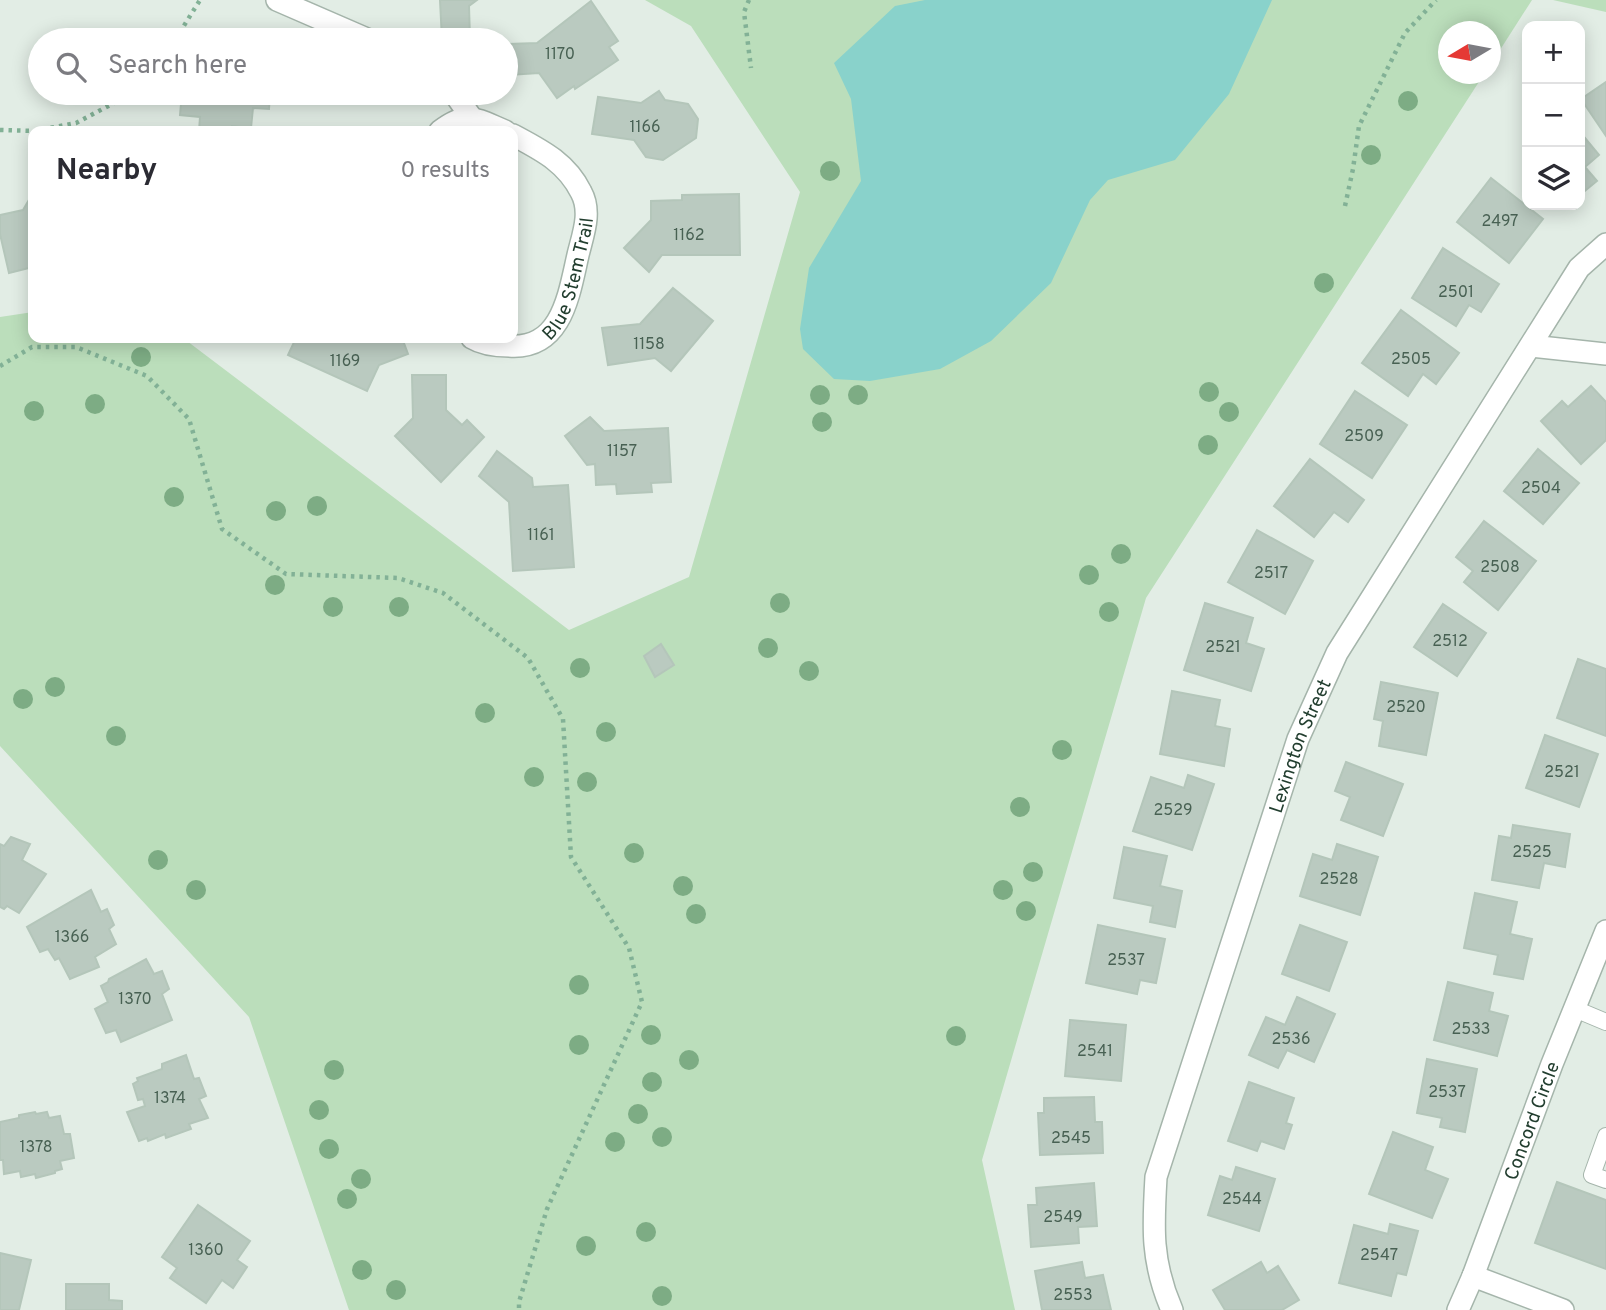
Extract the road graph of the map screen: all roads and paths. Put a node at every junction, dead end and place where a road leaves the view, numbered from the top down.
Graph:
1 (200, 0) edge
2 (277, 0) edge
3 (749, 0) edge
4 (1436, 0) edge
5 (182, 28) edge
6 (341, 28) edge
7 (751, 68) dead end
8 (110, 105) edge
9 (462, 105) edge
10 (471, 117) junction
11 (60, 126) edge
12 (446, 126) edge
13 (493, 126) edge
14 (0, 130) edge
15 (28, 131) edge
16 (518, 138) edge
17 (1345, 206) dead end
18 (1606, 244) edge
19 (490, 343) edge
20 (1531, 346) junction
21 (1606, 354) edge
22 (0, 366) edge
23 (1606, 931) edge
24 (1574, 1009) junction
25 (1606, 1021) edge
26 (1606, 1136) edge
27 (1606, 1180) edge
28 (1473, 1276) junction
29 (519, 1310) edge
30 (1172, 1310) edge
31 (1458, 1310) edge
32 (1563, 1310) edge

1 - 5 path
2 - 6 street
3 - 7 path
4 - 17 path
8 - 11 path
9 - 10 street
10 - 12 street
10 - 13 street
14 - 15 path
16 - 19 street, Blue Stem Trail
18 - 20 street, Lexington Street
20 - 21 street
20 - 30 street, Lexington Street
22 - 29 path
23 - 24 street, Concord Circle
24 - 25 lane
24 - 28 street, Concord Circle
26 - 27 lane
28 - 31 street, Concord Circle
28 - 32 street

